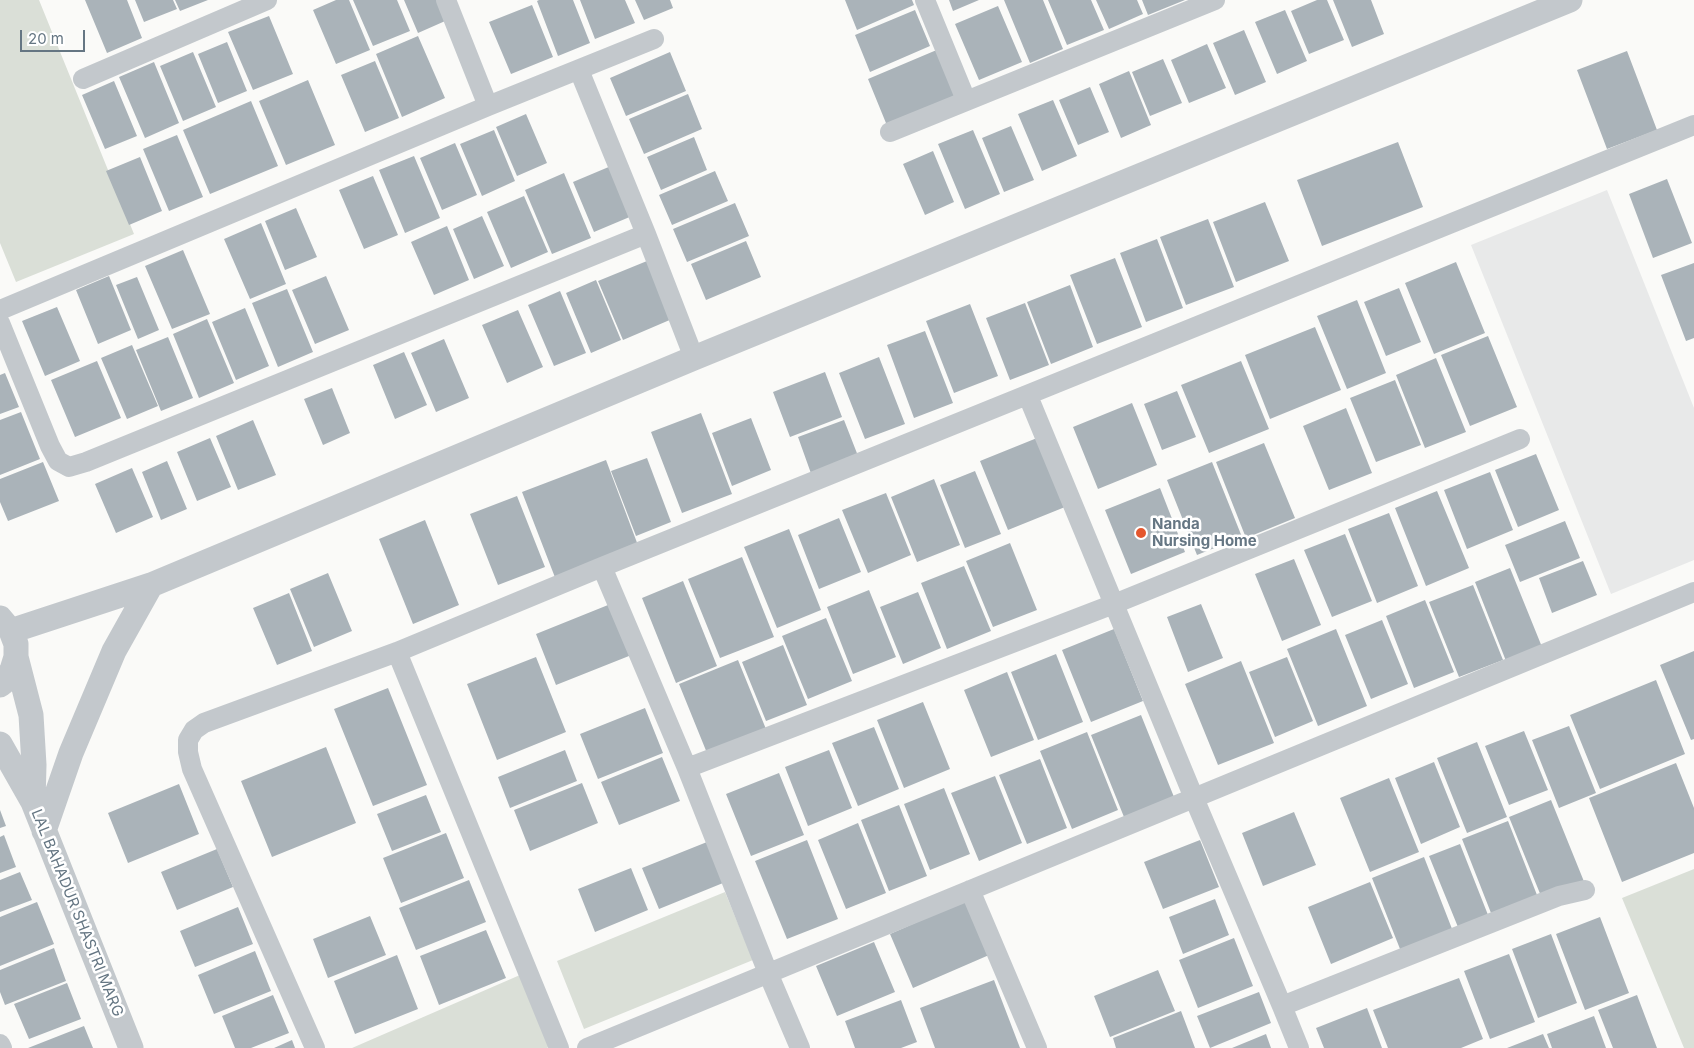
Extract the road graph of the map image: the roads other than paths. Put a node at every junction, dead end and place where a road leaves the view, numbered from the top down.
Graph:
1 (267, 0) edge
2 (446, 0) edge
3 (925, 0) edge
4 (1215, 0) edge
5 (1570, 0) edge
6 (654, 39) dead end
7 (579, 70) junction
8 (83, 79) dead end
9 (966, 100) junction
10 (488, 106) junction
11 (1694, 125) edge
12 (890, 132) dead end
13 (646, 234) junction
14 (0, 310) edge
15 (0, 323) edge
16 (694, 358) junction
17 (1028, 396) junction
18 (1520, 439) dead end
19 (602, 567) junction
20 (151, 585) junction
21 (1694, 592) edge
22 (1114, 604) junction
23 (6, 625) edge
24 (397, 652) junction
25 (16, 657) junction
26 (0, 685) edge
27 (0, 744) edge
28 (687, 768) junction
29 (1194, 798) junction
30 (33, 802) junction
31 (44, 831) junction
32 (970, 890) junction
33 (1585, 890) dead end
34 (768, 973) junction
35 (1282, 1006) junction
36 (0, 1044) edge
37 (2, 1048) edge
38 (132, 1048) edge
39 (315, 1048) edge
40 (559, 1048) edge
41 (587, 1048) edge
42 (800, 1048) edge
43 (1037, 1048) edge
44 (1298, 1048) edge

1 - 8 street
2 - 10 street
3 - 9 street
4 - 9 street
5 - 16 street
6 - 7 street
7 - 10 street
7 - 13 street
9 - 12 street
10 - 14 street
11 - 17 street
13 - 15 street
13 - 16 street
16 - 20 street
17 - 19 street
17 - 22 street
18 - 22 street
19 - 24 street
19 - 28 street
20 - 23 street
20 - 31 street
21 - 29 street
22 - 28 street
22 - 29 street
23 - 25 street, LAL BAHADUR SHASTRI MARG
24 - 39 street
24 - 40 street
25 - 26 street
25 - 30 street, LAL BAHADUR SHASTRI MARG
27 - 30 street
28 - 34 street
29 - 32 street
29 - 35 street
30 - 31 street, LAL BAHADUR SHASTRI MARG
31 - 38 street, LAL BAHADUR SHASTRI MARG
32 - 34 street
32 - 43 street
33 - 35 street
34 - 41 street
34 - 42 street
35 - 44 street
36 - 37 street

